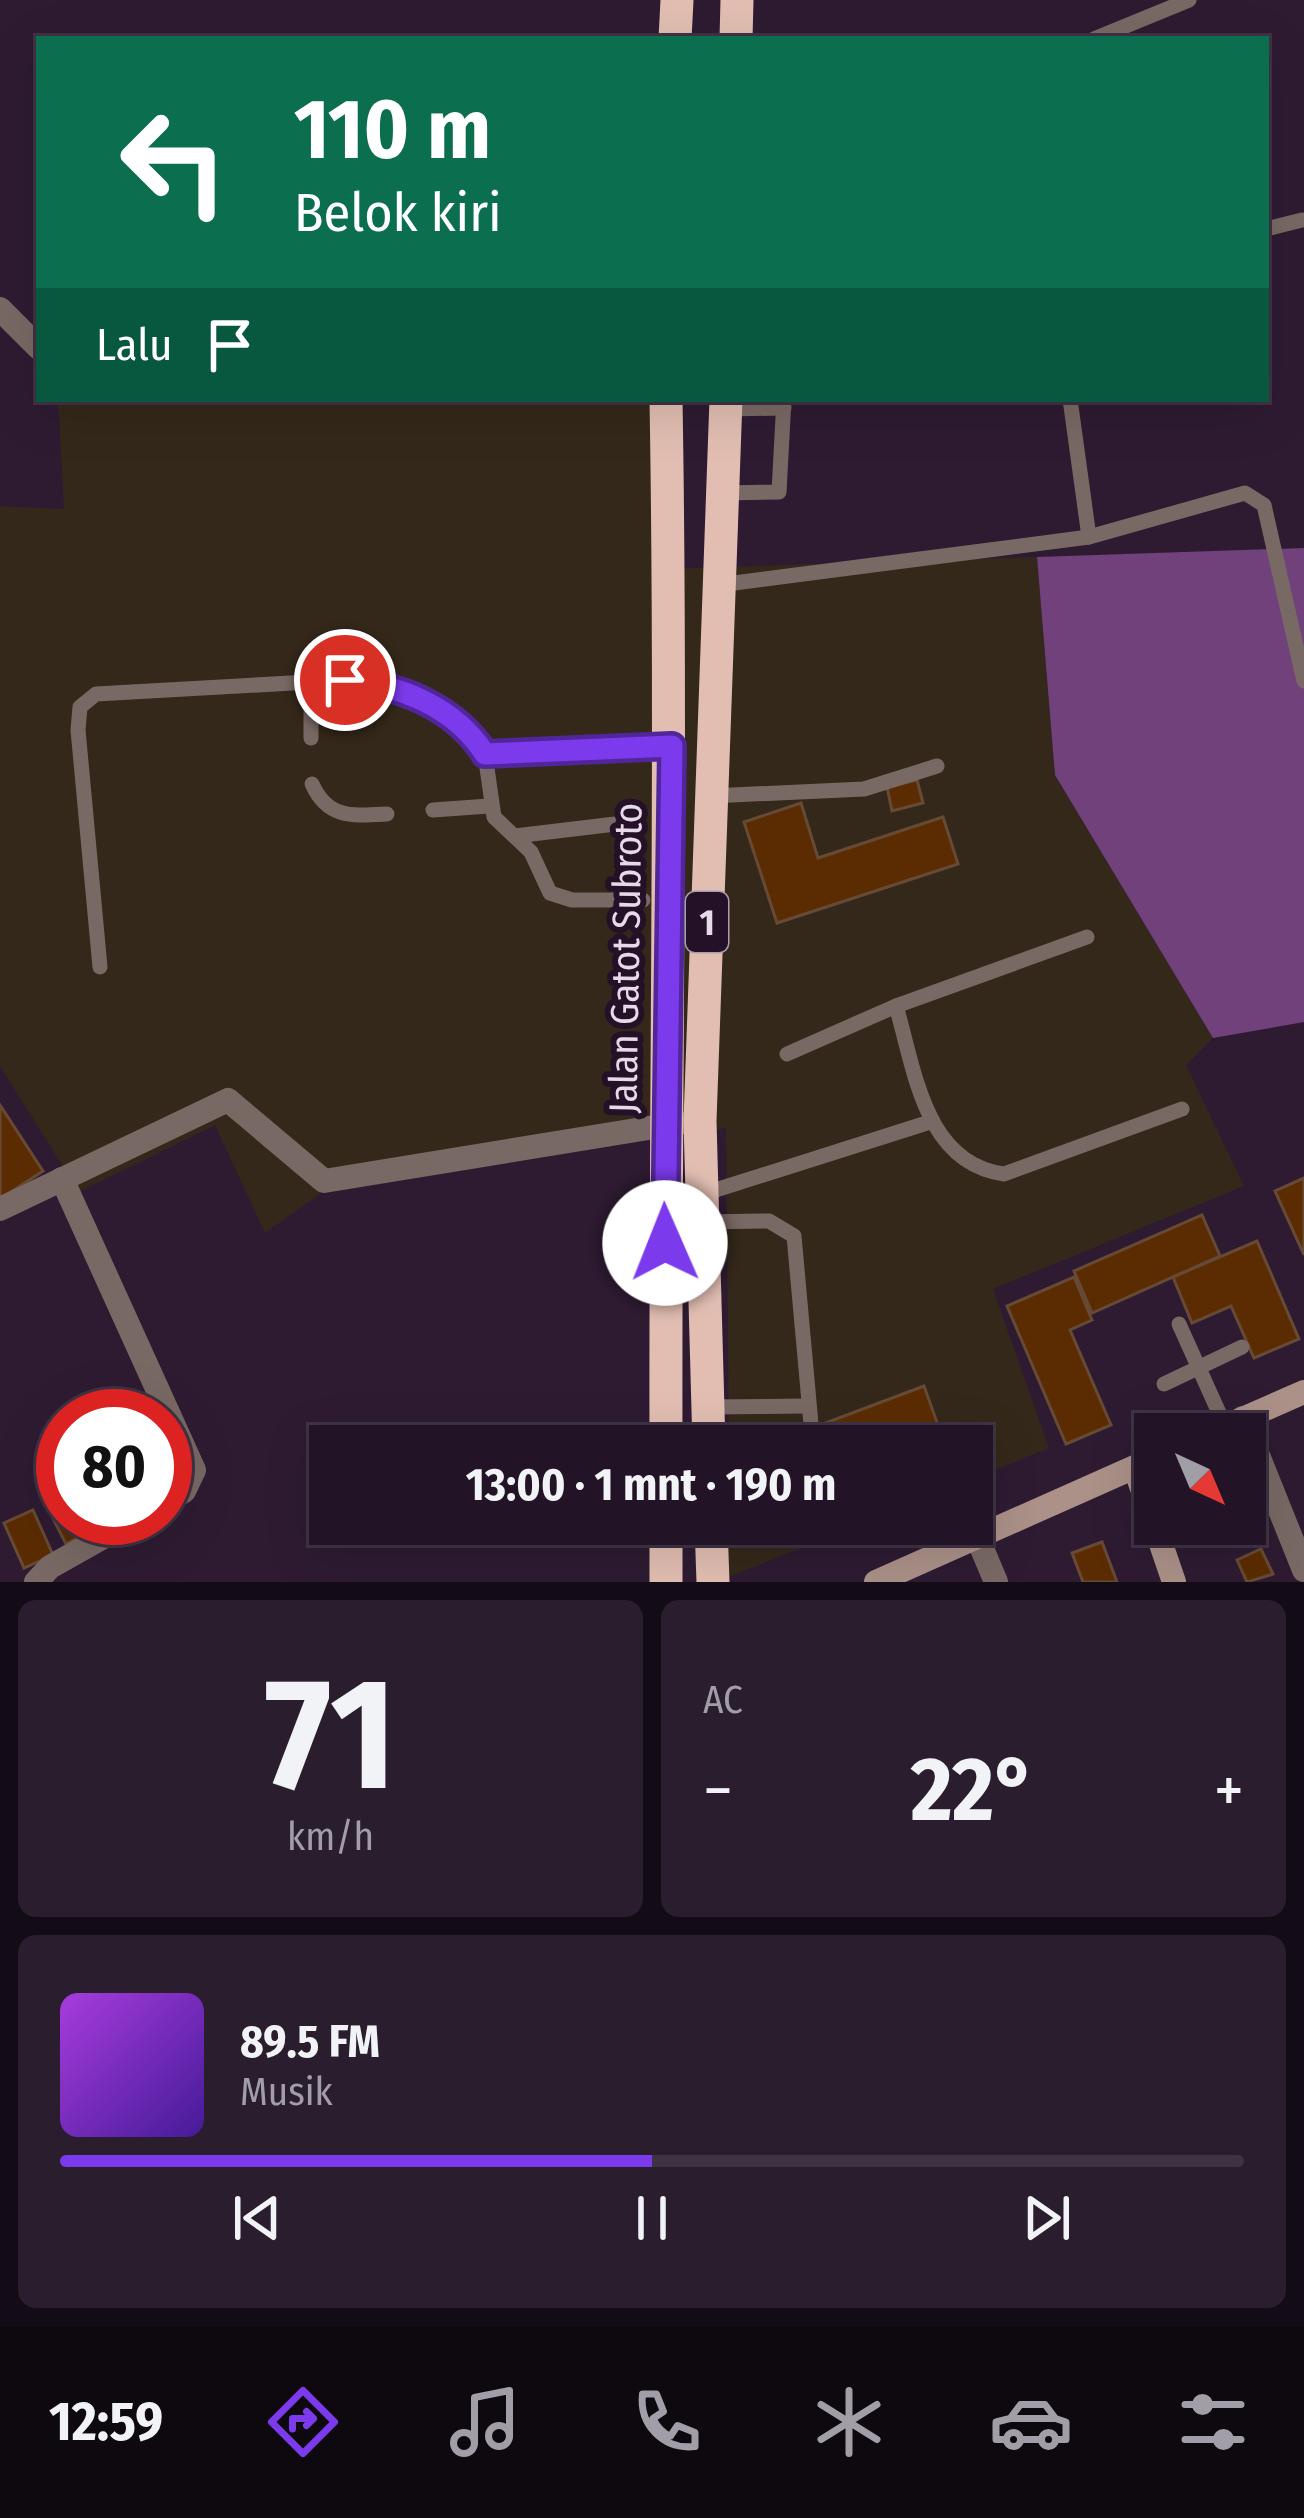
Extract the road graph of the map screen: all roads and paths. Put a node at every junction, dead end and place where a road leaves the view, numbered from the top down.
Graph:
1 (677, 0) edge
2 (737, 0) edge
3 (1189, 0) edge
4 (675, 36) edge
5 (736, 36) edge
6 (1101, 36) edge
7 (1302, 220) edge
8 (1269, 228) edge
9 (0, 309) edge
10 (36, 345) edge
11 (666, 402) edge
12 (1070, 402) edge
13 (726, 404) edge
14 (784, 404) edge
15 (723, 493) junction
16 (1089, 537) junction
17 (719, 584) junction
18 (1304, 681) edge
19 (311, 683) junction
20 (311, 738) dead end
21 (672, 746) junction
22 (485, 754) junction
23 (938, 766) dead end
24 (312, 784) dead end
25 (711, 796) junction
26 (489, 806) junction
27 (433, 810) dead end
28 (387, 814) dead end
29 (632, 822) dead end
30 (515, 836) junction
31 (643, 900) dead end
32 (1087, 937) dead end
33 (100, 967) dead end
34 (896, 1006) junction
35 (787, 1054) dead end
36 (1182, 1108) dead end
37 (700, 1121) junction
38 (930, 1122) junction
39 (664, 1124) junction
40 (62, 1179) junction
41 (665, 1202) junction
42 (702, 1208) junction
43 (0, 1209) edge
44 (1179, 1324) dead end
45 (1242, 1347) dead end
46 (1197, 1367) junction
47 (1165, 1384) dead end
48 (157, 1389) edge
49 (1304, 1393) edge
50 (807, 1406) junction
51 (708, 1407) junction
52 (1219, 1413) edge
53 (1256, 1413) edge
54 (666, 1425) edge
55 (708, 1425) edge
56 (810, 1425) edge
57 (1134, 1467) edge
58 (1266, 1501) edge
59 (993, 1524) edge
60 (89, 1545) edge
61 (666, 1545) edge
62 (712, 1545) edge
63 (948, 1545) edge
64 (981, 1545) edge
65 (1165, 1545) edge
66 (1304, 1570) edge
67 (36, 1582) edge
68 (666, 1582) edge
69 (713, 1582) edge
70 (876, 1582) edge
71 (996, 1582) edge
72 (1174, 1582) edge

1 - 4 highway
2 - 5 highway
3 - 6 lane
7 - 8 lane
9 - 10 street
11 - 21 highway, Jalan Gatot Subroto / 1
12 - 16 lane
13 - 14 lane
13 - 15 highway, Jalan Gatot Subroto / 1
14 - 15 lane
15 - 17 highway, Jalan Gatot Subroto / 1
16 - 17 lane
16 - 18 lane
17 - 25 highway, Jalan Gatot Subroto / 1
19 - 20 lane
19 - 22 lane
19 - 33 lane
21 - 22 lane
21 - 39 highway, Jalan Gatot Subroto / 1
22 - 26 lane
23 - 25 lane
24 - 28 lane
25 - 37 highway, Jalan Gatot Subroto / 1
26 - 27 lane
26 - 30 lane
29 - 30 lane
30 - 31 lane
32 - 34 lane
34 - 35 lane
34 - 38 lane
36 - 38 lane
37 - 39 street
37 - 42 highway, Jalan Gatot Subroto / 1
38 - 42 lane
39 - 40 street
39 - 41 highway, Jalan Gatot Subroto / 1
40 - 43 street
40 - 48 street
41 - 42 lane
41 - 54 highway, Jalan Gatot Subroto / 1
42 - 50 lane
42 - 51 highway, Jalan Gatot Subroto / 1
44 - 46 lane
45 - 46 lane
46 - 47 lane
46 - 52 lane
49 - 53 main road
50 - 51 lane
50 - 56 lane
51 - 55 highway, Jalan Gatot Subroto / 1
57 - 59 main road
58 - 66 street
60 - 67 street
61 - 68 highway
62 - 69 highway
63 - 70 main road
64 - 71 street
65 - 72 main road

